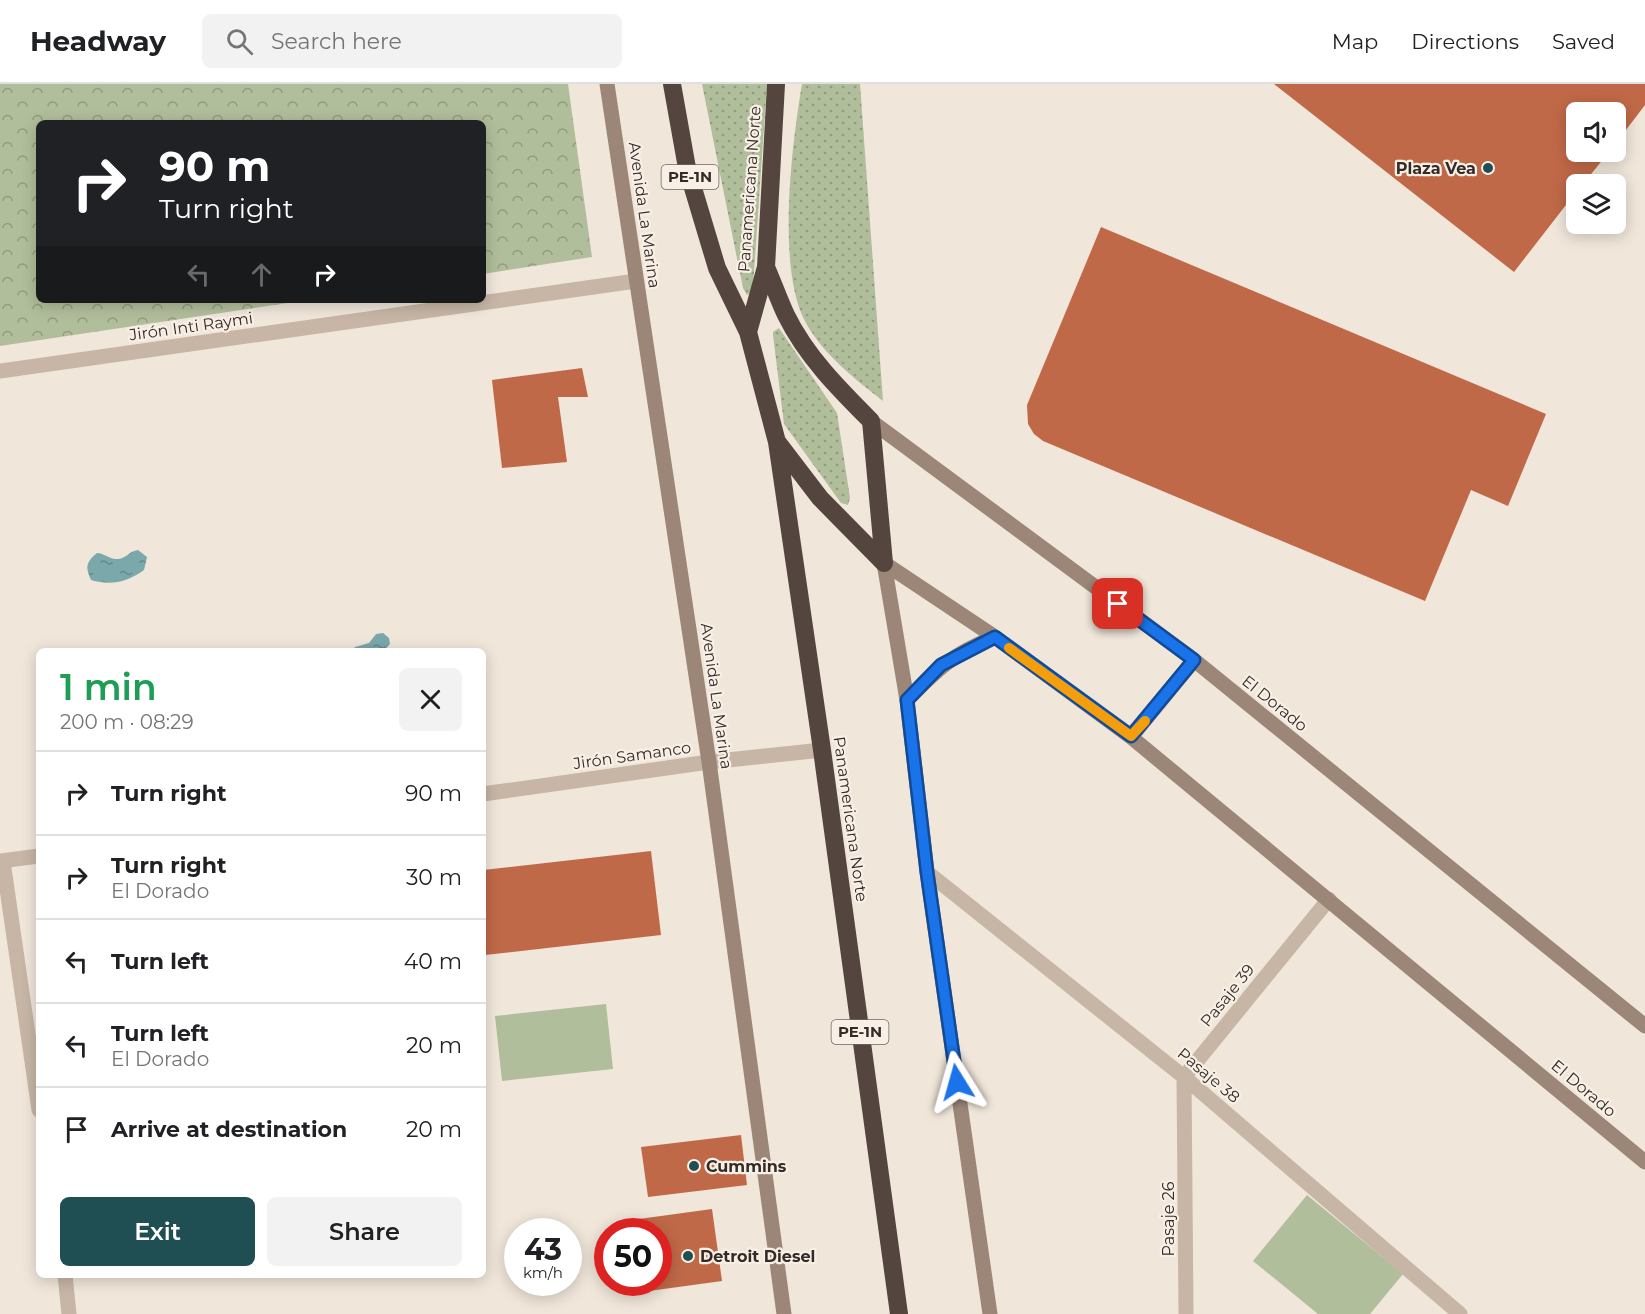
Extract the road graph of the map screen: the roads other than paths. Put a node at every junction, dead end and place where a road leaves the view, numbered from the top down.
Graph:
1 (607, 84) edge
2 (672, 84) edge
3 (776, 84) edge
4 (766, 267) junction
5 (636, 281) junction
6 (486, 302) edge
7 (481, 303) edge
8 (748, 332) junction
9 (0, 371) edge
10 (871, 421) junction
11 (777, 442) junction
12 (884, 563) junction
13 (995, 637) junction
14 (1194, 660) junction
15 (907, 700) junction
16 (1131, 736) junction
17 (822, 750) junction
18 (709, 762) junction
19 (486, 794) edge
20 (36, 856) edge
21 (1, 861) edge
22 (927, 872) junction
23 (1329, 899) junction
24 (1645, 1026) edge
25 (1184, 1077) junction
26 (36, 1090) edge
27 (1645, 1162) edge
28 (65, 1278) edge
29 (69, 1314) edge
30 (783, 1314) edge
31 (899, 1314) edge
32 (990, 1314) edge
33 (1186, 1314) edge
34 (1460, 1314) edge

1 - 5 main road, Avenida La Marina
2 - 8 highway, Panamericana Norte / PE-1N
3 - 4 highway, Panamericana Norte
4 - 8 highway, Panamericana Norte
4 - 10 highway
5 - 6 street, Jirón Inti Raymi
5 - 18 main road, Avenida La Marina
7 - 9 street, Jirón Inti Raymi
8 - 11 highway, Panamericana Norte / PE-1N
10 - 12 highway
10 - 14 main road, El Dorado
11 - 12 highway
11 - 17 highway, Panamericana Norte / PE-1N
12 - 13 main road, El Dorado
12 - 15 main road
13 - 15 main road
13 - 16 main road, El Dorado
14 - 16 main road
14 - 24 main road, El Dorado
15 - 22 main road
16 - 23 main road, El Dorado
17 - 18 street, Jirón Samanco
17 - 31 highway, Panamericana Norte / PE-1N
18 - 19 street, Jirón Samanco
18 - 30 main road, Avenida La Marina
20 - 21 street
21 - 26 street
22 - 25 street, Pasaje 38
22 - 32 main road
23 - 25 street, Pasaje 39
23 - 27 main road, El Dorado
25 - 33 street, Pasaje 26
25 - 34 street, Pasaje 38
28 - 29 street

